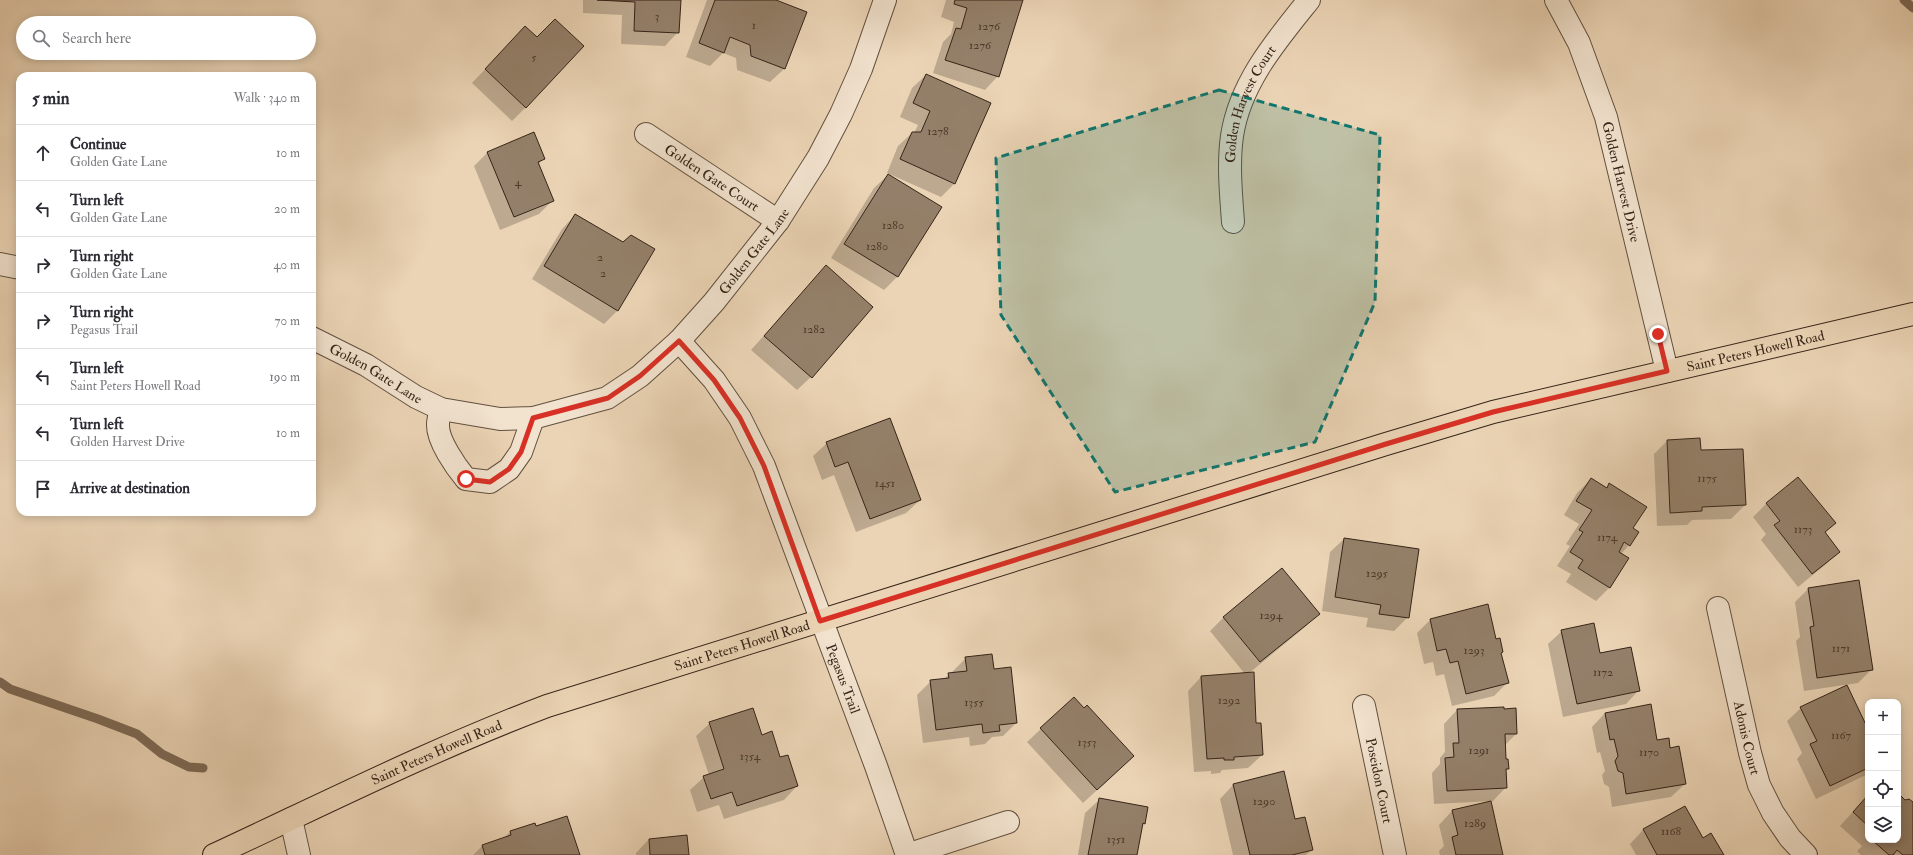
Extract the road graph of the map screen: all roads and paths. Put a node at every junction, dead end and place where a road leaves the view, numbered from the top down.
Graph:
1 (884, 0) edge
2 (1309, 0) edge
3 (1556, 0) edge
4 (646, 134) dead end
5 (778, 222) junction
6 (1233, 222) dead end
7 (0, 264) edge
8 (16, 267) edge
9 (1913, 314) edge
10 (316, 340) edge
11 (679, 341) junction
12 (1667, 371) junction
13 (441, 408) junction
14 (533, 418) junction
15 (1718, 608) dead end
16 (820, 621) junction
17 (1364, 706) dead end
18 (291, 819) junction
19 (1008, 822) dead end
20 (214, 855) edge
21 (299, 855) edge
22 (907, 855) edge
23 (1395, 855) edge
24 (1806, 855) edge

1 - 5 street, Golden Gate Lane
2 - 6 street, Golden Harvest Court
3 - 12 street, Golden Harvest Drive
4 - 5 street, Golden Gate Court
5 - 11 street, Golden Gate Lane
7 - 8 street
9 - 12 main road, Saint Peters Howell Road
10 - 13 street, Golden Gate Lane
11 - 14 street, Golden Gate Lane
11 - 16 street, Pegasus Trail
12 - 16 main road, Saint Peters Howell Road
13 - 14 street, Golden Gate Lane
13 - 14 street
15 - 24 street, Adonis Court
16 - 18 main road, Saint Peters Howell Road
16 - 22 street, Pegasus Trail
17 - 23 street, Poseidon Court
18 - 20 main road, Saint Peters Howell Road
18 - 21 street
19 - 22 street, Pegasus Trail

